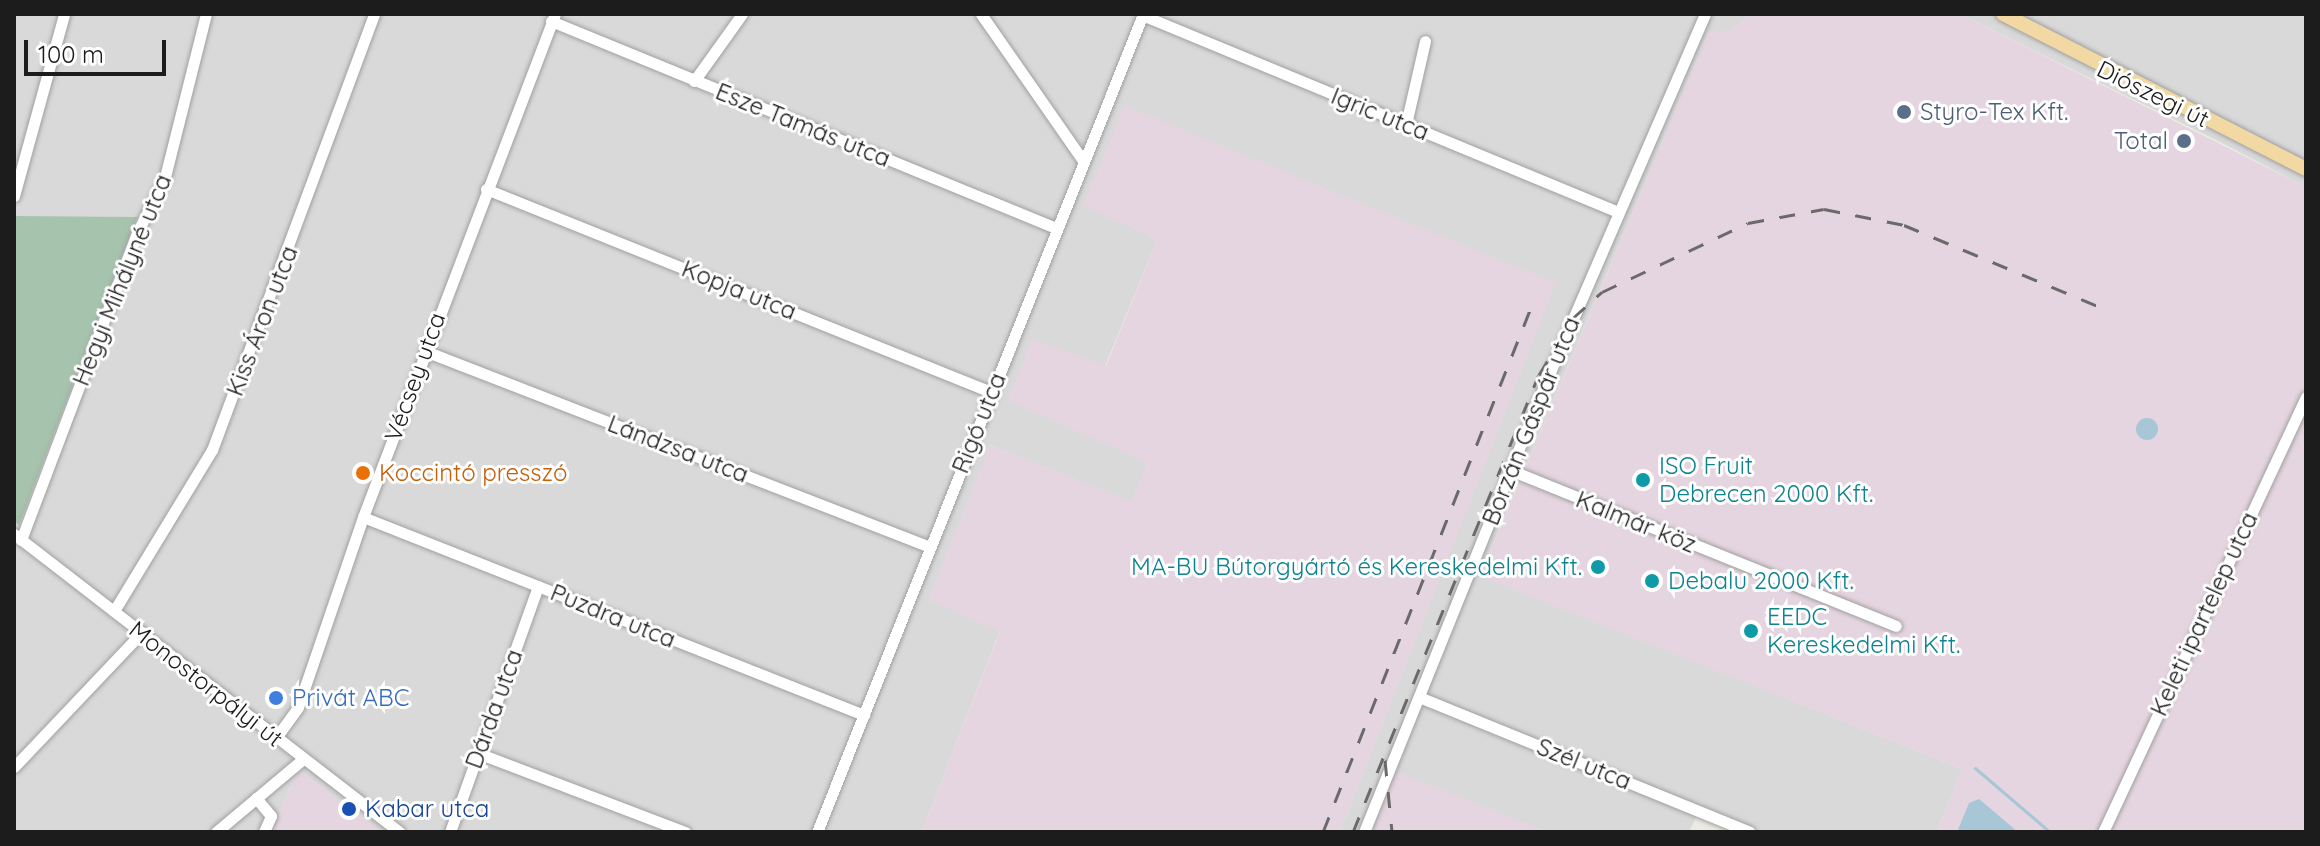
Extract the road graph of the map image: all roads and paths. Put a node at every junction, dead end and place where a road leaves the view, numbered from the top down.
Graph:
1 (64, 14) edge
2 (374, 14) edge
3 (742, 14) edge
4 (981, 14) edge
5 (1705, 14) edge
6 (2003, 14) edge
7 (202, 15) edge
8 (1142, 15) edge
9 (553, 18) edge
10 (1425, 41) dead end
11 (694, 81) junction
12 (1406, 124) junction
13 (1083, 161) junction
14 (2306, 169) edge
15 (486, 189) junction
16 (14, 196) edge
17 (1618, 212) junction
18 (1056, 228) junction
19 (425, 351) junction
20 (991, 392) junction
21 (2306, 397) edge
22 (1510, 470) junction
23 (363, 517) junction
24 (18, 537) edge
25 (930, 547) junction
26 (538, 586) junction
27 (114, 611) junction
28 (1896, 626) dead end
29 (142, 632) junction
30 (1419, 697) junction
31 (864, 715) junction
32 (275, 739) junction
33 (478, 753) junction
34 (303, 759) junction
35 (14, 767) edge
36 (256, 798) junction
37 (216, 832) edge
38 (264, 832) edge
39 (399, 832) edge
40 (450, 832) edge
41 (685, 832) edge
42 (817, 832) edge
43 (1364, 832) edge
44 (1749, 832) edge
45 (2103, 832) edge

1 - 16 street
2 - 27 street, Kiss Áron utca
3 - 11 street
4 - 13 street
5 - 17 street, Borzán Gáspár utca
6 - 14 main road, Diószegi út
7 - 24 street, Hegyi Mihályné utca
8 - 12 street, Igric utca
8 - 13 street, Rigó utca
9 - 11 street, Esze Tamás utca
9 - 15 street, Vécsey utca
10 - 12 street
11 - 18 street, Esze Tamás utca
12 - 17 street, Igric utca
13 - 18 street, Rigó utca
15 - 19 street, Vécsey utca
15 - 20 street, Kopja utca
17 - 22 street, Borzán Gáspár utca
18 - 20 street, Rigó utca
19 - 23 street, Vécsey utca
19 - 25 street, Lándzsa utca
20 - 25 street, Rigó utca
21 - 45 street, Keleti ipartelep utca
22 - 28 street, Kalmár köz
22 - 30 street, Borzán Gáspár utca
23 - 26 street, Puzdra utca
23 - 32 street, Vécsey utca
24 - 27 street, Monostorpályi út
25 - 31 street, Rigó utca
26 - 31 street, Puzdra utca
26 - 33 street, Dárda utca
27 - 29 street, Monostorpályi út
29 - 32 street, Monostorpályi út
29 - 35 street
30 - 43 street, Borzán Gáspár utca
30 - 44 street, Szél utca
31 - 42 street, Rigó utca
32 - 34 street, Monostorpályi út
33 - 40 street, Dárda utca
33 - 41 street
34 - 36 street
34 - 39 street, Monostorpályi út
36 - 37 street
36 - 38 street

